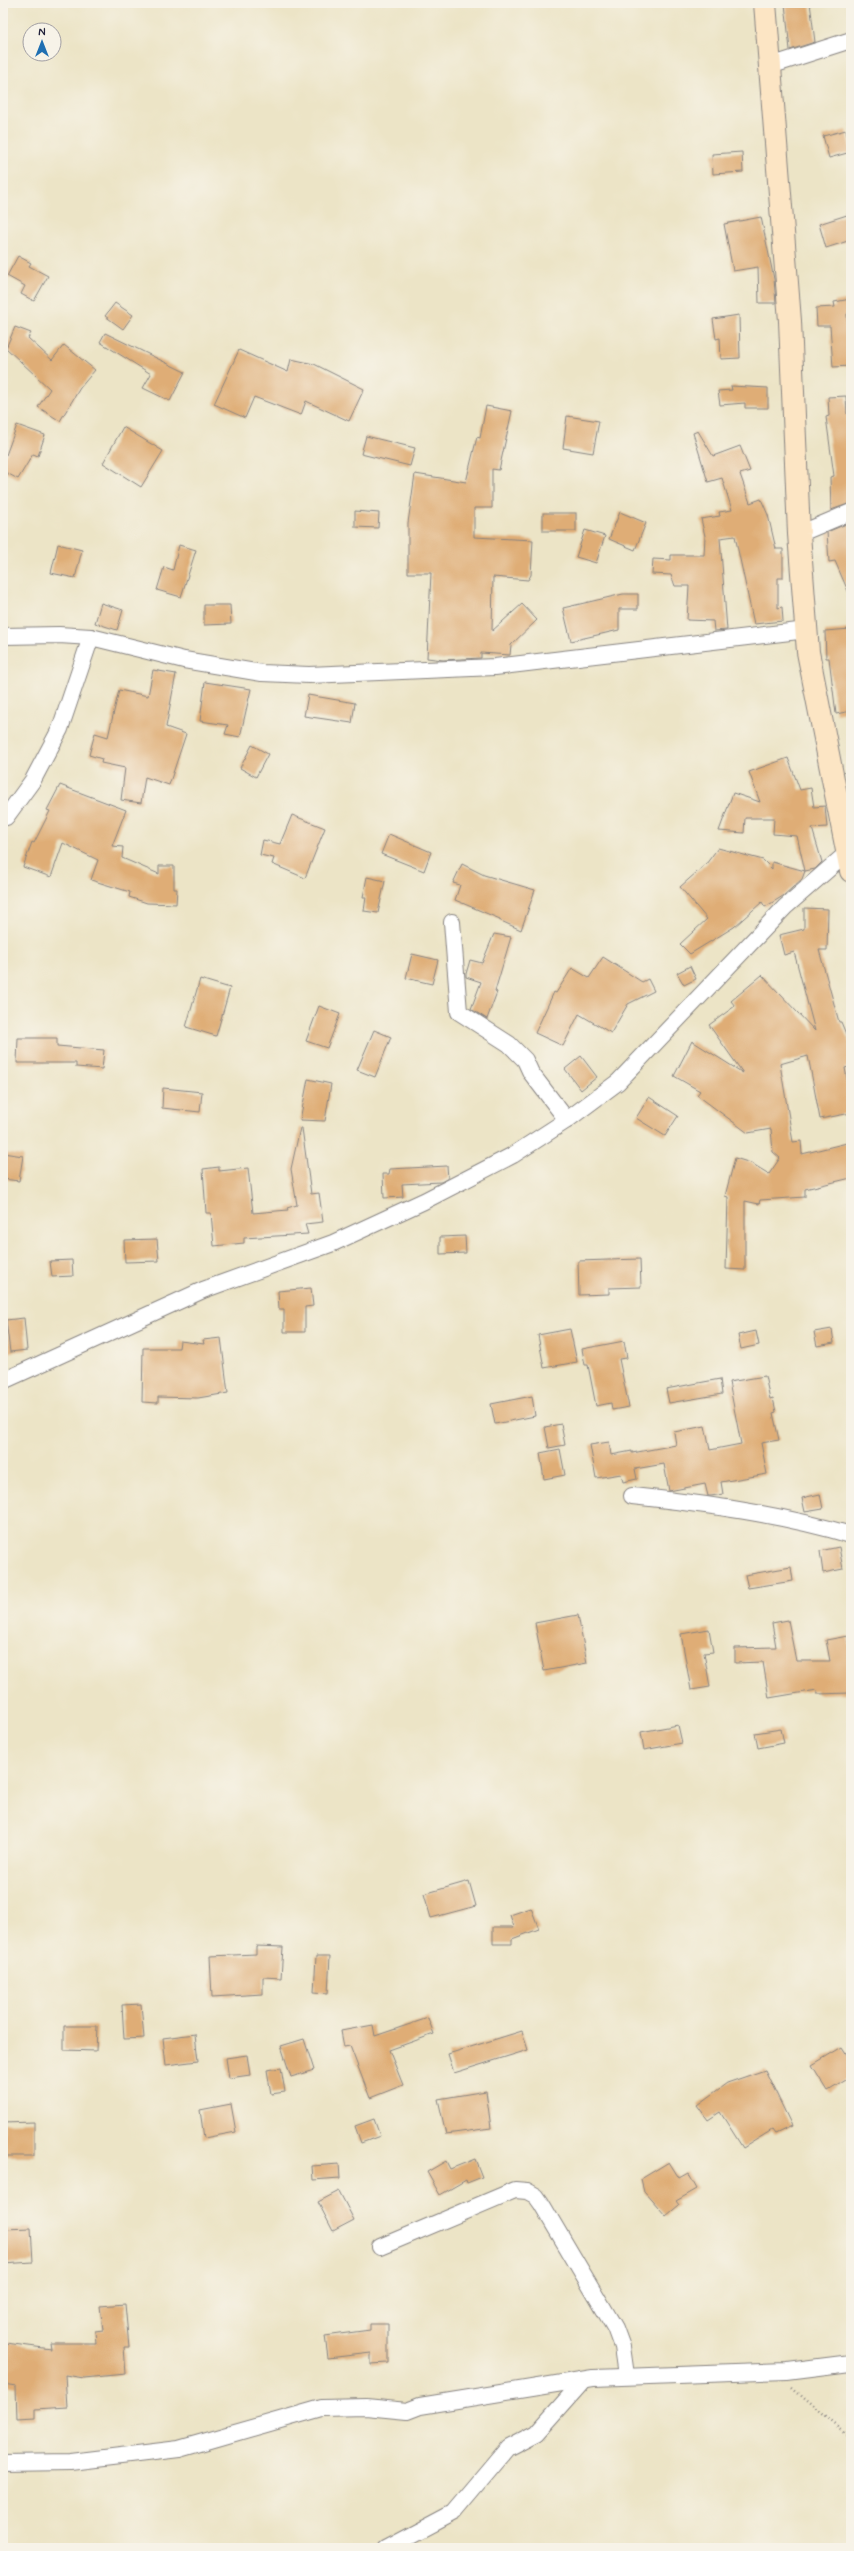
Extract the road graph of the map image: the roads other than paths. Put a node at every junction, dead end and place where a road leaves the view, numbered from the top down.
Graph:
1 (765, 3) edge
2 (851, 40) edge
3 (770, 66) junction
4 (851, 512) edge
5 (799, 534) junction
6 (807, 630) junction
7 (3, 636) edge
8 (91, 637) junction
9 (6, 817) dead end
10 (848, 849) edge
11 (452, 922) dead end
12 (567, 1120) junction
13 (3, 1381) edge
14 (632, 1496) dead end
15 (851, 1536) edge
16 (380, 2247) dead end
17 (851, 2364) edge
18 (626, 2375) junction
19 (584, 2380) junction
20 (3, 2463) edge
21 (386, 2548) edge

1 - 3 street
2 - 3 street
3 - 5 street
4 - 5 street
5 - 6 street
6 - 8 street
6 - 10 street
7 - 8 street
8 - 9 street
10 - 12 street
11 - 12 street
12 - 13 street
14 - 15 street
16 - 18 street
17 - 18 street
18 - 19 street
19 - 20 street
19 - 21 street

